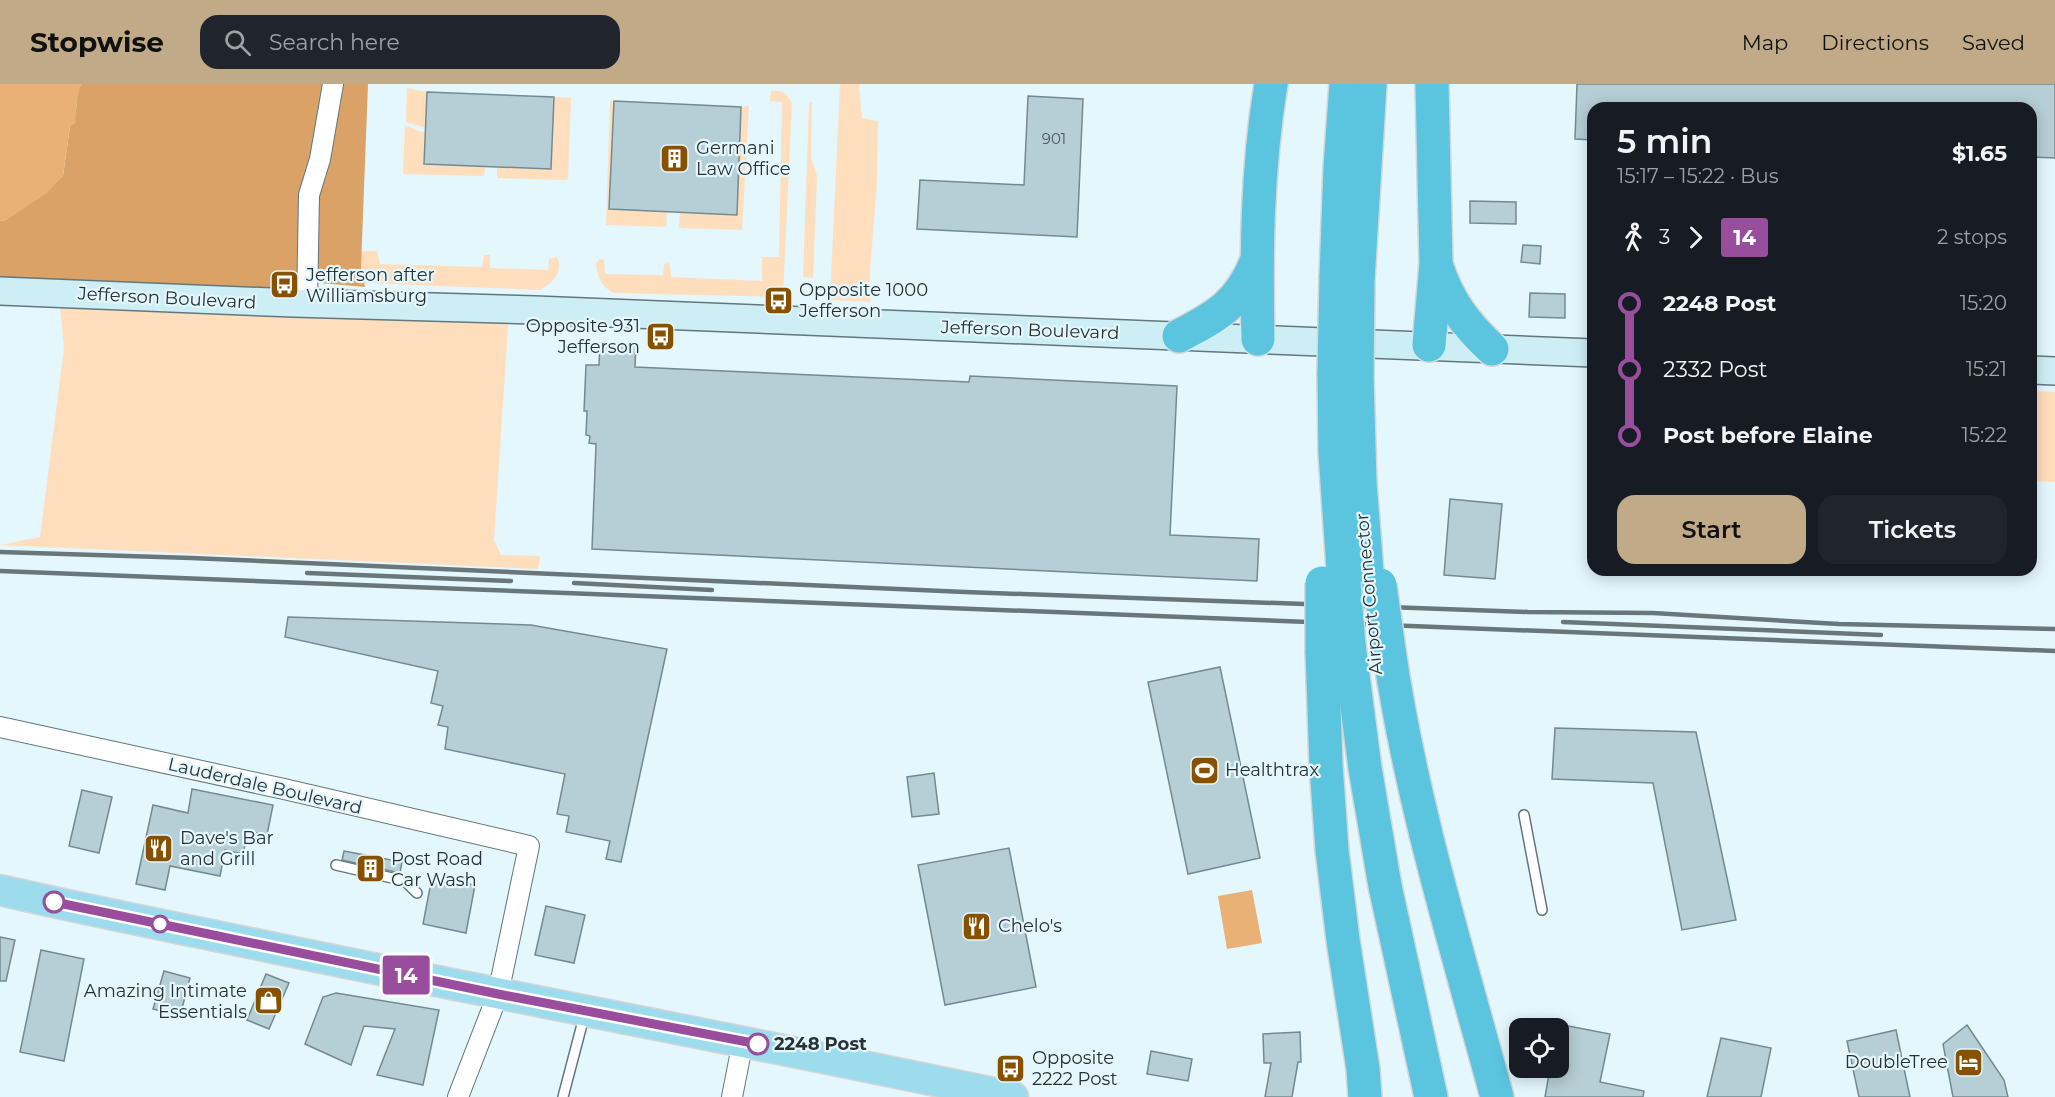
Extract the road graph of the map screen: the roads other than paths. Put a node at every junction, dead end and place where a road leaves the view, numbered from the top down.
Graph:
1 (333, 84) edge
2 (1271, 84) edge
3 (1346, 84) edge
4 (1370, 84) edge
5 (1432, 84) edge
6 (1257, 259) junction
7 (1436, 264) junction
8 (1347, 279) junction
9 (0, 291) edge
10 (307, 304) junction
11 (1179, 336) junction
12 (1258, 339) junction
13 (1429, 345) junction
14 (1492, 349) junction
15 (1587, 353) edge
16 (2037, 370) edge
17 (2055, 371) edge
18 (1342, 381) junction
19 (1353, 584) junction
20 (1358, 649) junction
21 (0, 727) edge
22 (1524, 815) dead end
23 (336, 865) dead end
24 (0, 890) edge
25 (417, 893) dead end
26 (1542, 910) dead end
27 (498, 994) junction
28 (585, 1011) junction
29 (743, 1041) junction
30 (921, 1087) edge
31 (458, 1097) edge
32 (564, 1097) edge
33 (732, 1097) edge
34 (1013, 1097) edge
35 (1365, 1097) edge
36 (1431, 1097) edge
37 (1455, 1097) edge
38 (1497, 1097) edge

1 - 10 street
2 - 6 highway
3 - 8 highway, Airport Connector
4 - 8 highway, Airport Connector
5 - 7 highway
6 - 11 highway
6 - 12 highway
7 - 13 highway
7 - 14 highway
8 - 18 highway, Airport Connector, bridge
9 - 10 main road, Jefferson Boulevard
10 - 11 main road, Jefferson Boulevard
11 - 12 main road, Jefferson Boulevard
12 - 13 main road, Jefferson Boulevard
13 - 14 main road, Jefferson Boulevard
14 - 15 main road, Jefferson Boulevard
16 - 17 main road
18 - 19 highway, Airport Connector
18 - 19 highway
19 - 20 highway, bridge
19 - 20 highway, Airport Connector
20 - 35 highway
20 - 36 highway, Airport Connector
20 - 37 highway, Airport Connector
20 - 38 highway
21 - 27 street, Lauderdale Boulevard
22 - 26 lane
23 - 25 lane
24 - 27 main road
27 - 28 main road
27 - 31 street
28 - 29 main road
28 - 32 lane
29 - 30 main road
29 - 33 street
30 - 34 main road

